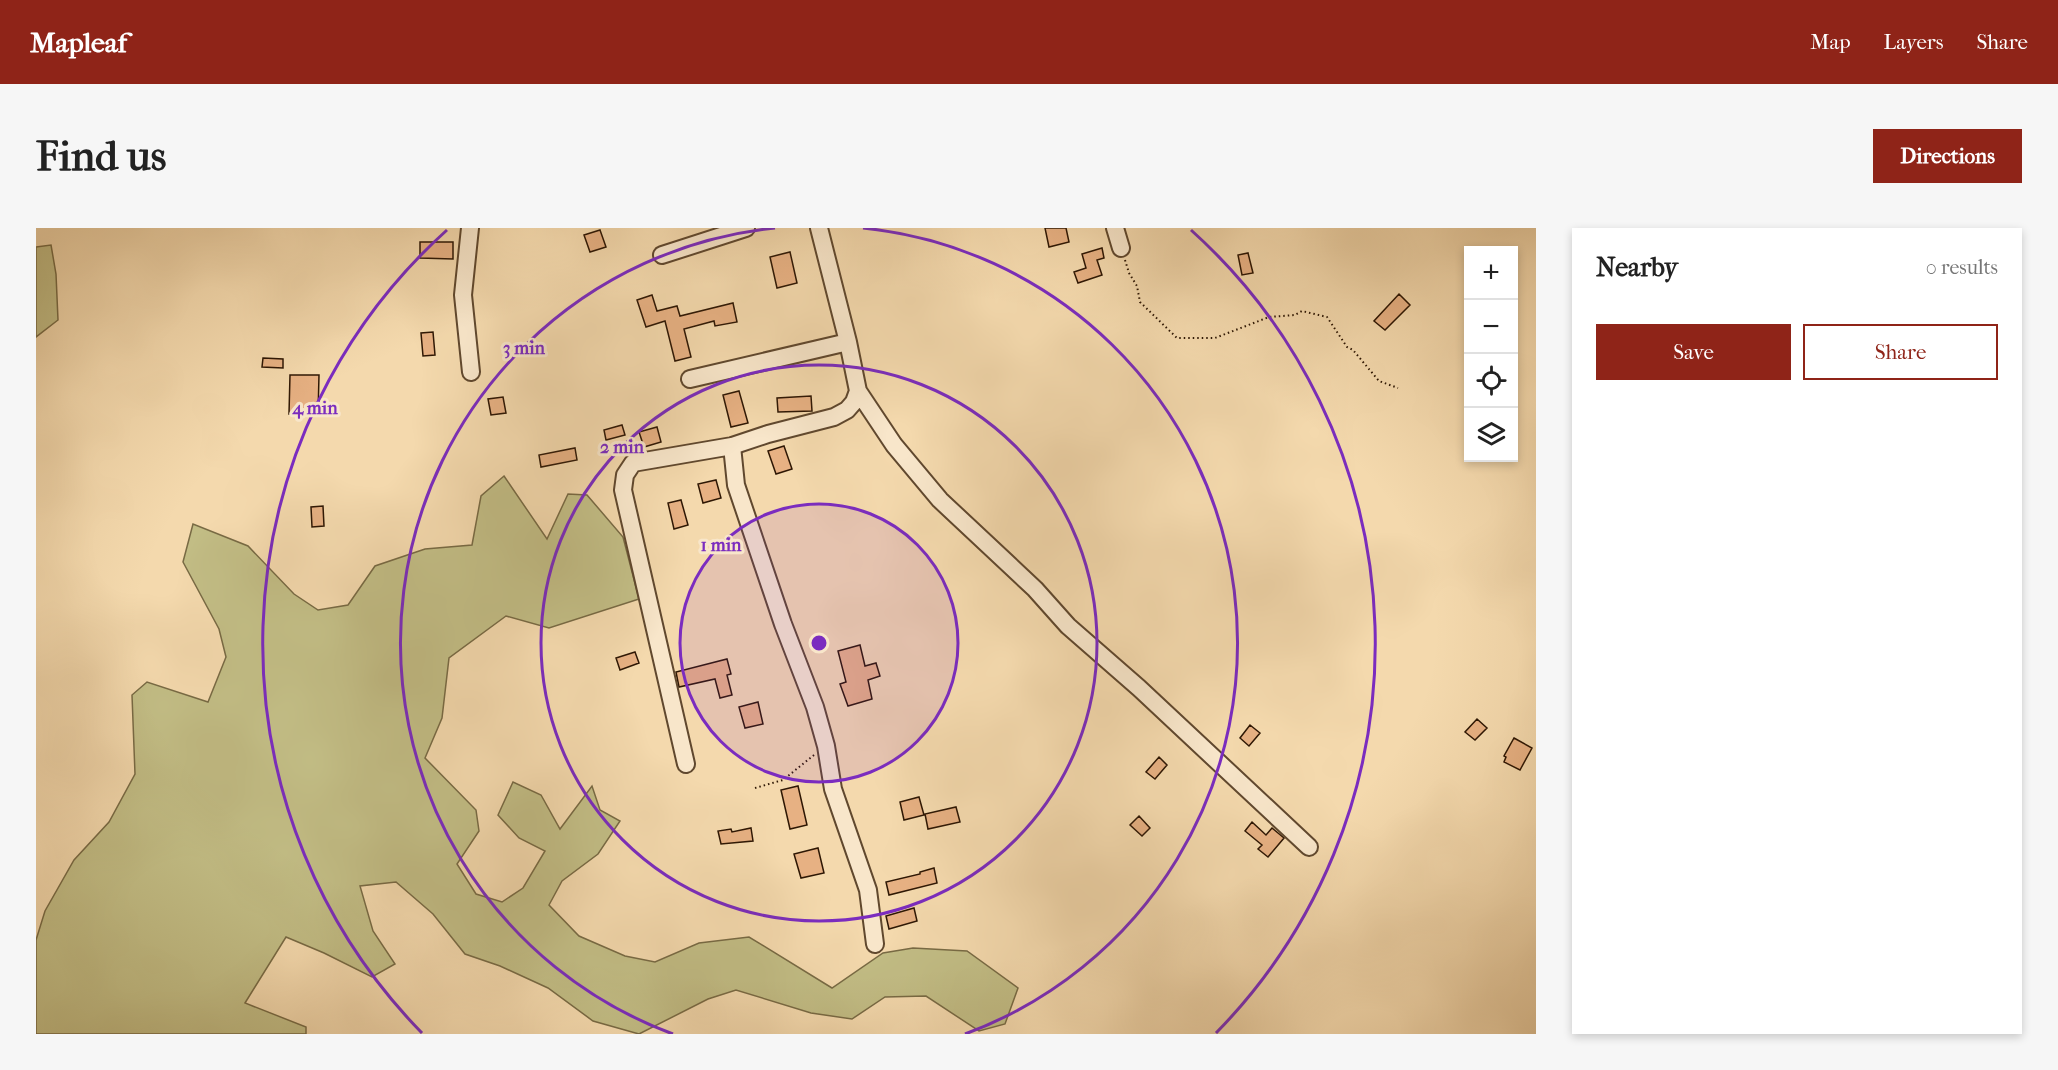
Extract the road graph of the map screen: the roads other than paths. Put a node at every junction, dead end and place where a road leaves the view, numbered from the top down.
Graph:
1 (470, 228) edge
2 (746, 228) edge
3 (819, 228) edge
4 (1115, 228) edge
5 (1121, 248) road end
6 (662, 255) dead end
7 (848, 342) junction
8 (471, 372) dead end
9 (690, 379) dead end
10 (858, 391) junction
11 (732, 446) junction
12 (686, 764) dead end
13 (1309, 847) dead end
14 (875, 944) dead end

1 - 8 street
2 - 6 street
3 - 7 street
4 - 5 street
7 - 9 street
7 - 10 street
10 - 11 street
10 - 13 street
11 - 12 street
11 - 14 street

